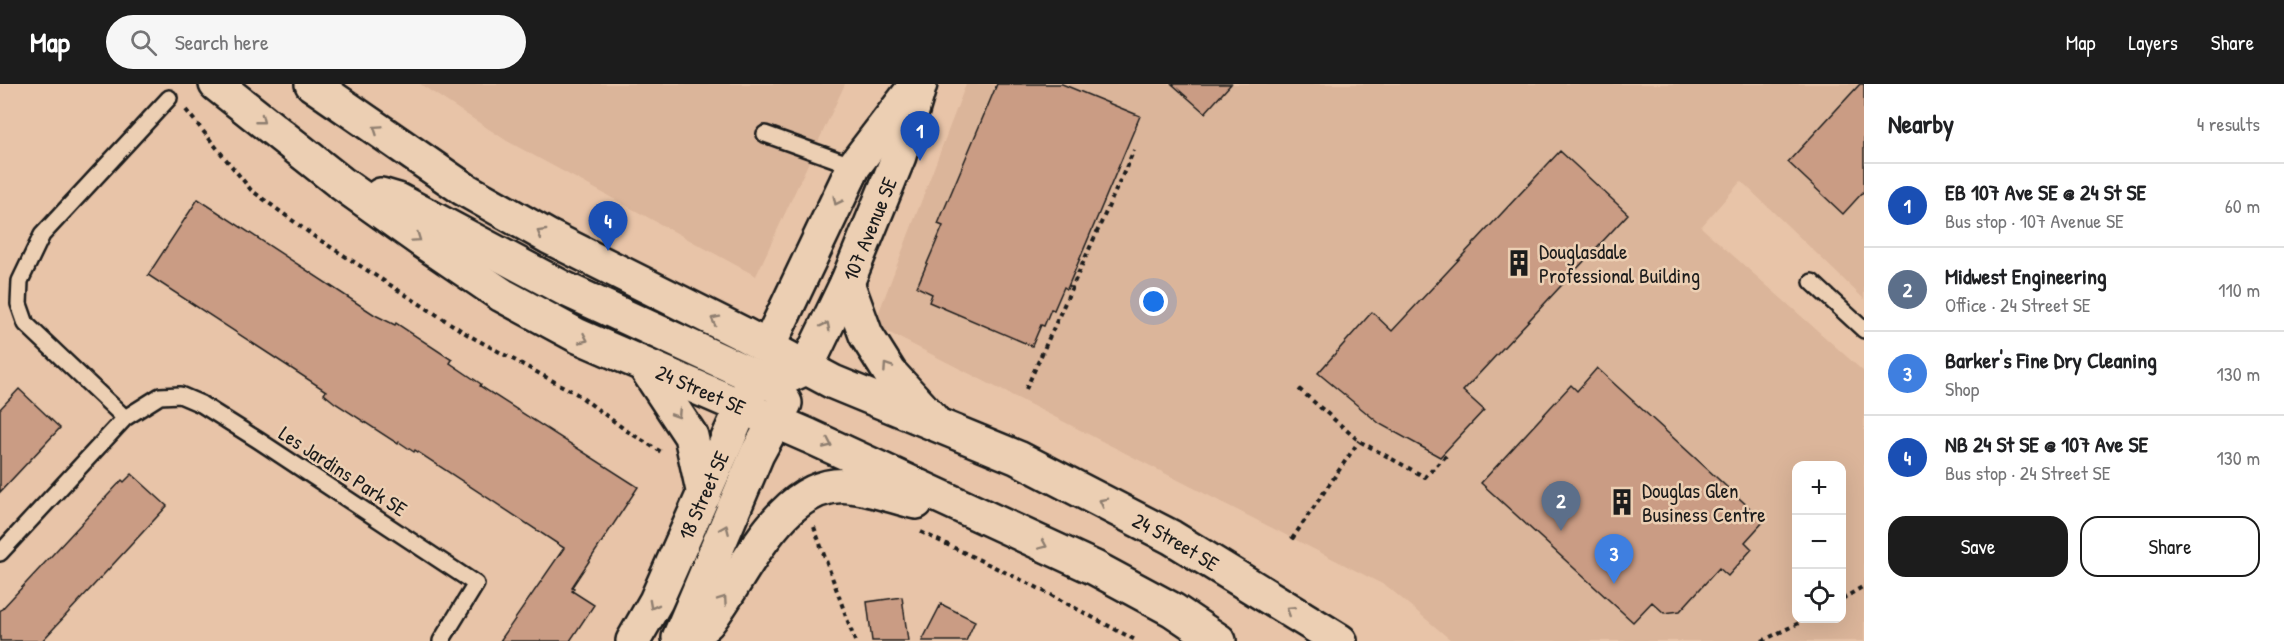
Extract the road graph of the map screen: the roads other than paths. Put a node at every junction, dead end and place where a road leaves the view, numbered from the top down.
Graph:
1 (216, 84) edge
2 (312, 84) edge
3 (918, 84) edge
4 (169, 98) road end
5 (765, 134) dead end
6 (854, 166) junction
7 (341, 183) junction
8 (1812, 282) dead end
9 (847, 284) junction
10 (1864, 330) edge
11 (768, 347) junction
12 (644, 365) junction
13 (806, 368) junction
14 (749, 392) junction
15 (125, 418) junction
16 (775, 421) junction
17 (940, 427) junction
18 (704, 495) junction
19 (999, 525) junction
20 (0, 553) edge
21 (441, 641) edge
22 (633, 641) edge
23 (680, 641) edge
24 (1219, 641) edge
25 (1340, 641) edge

1 -> 7 main road, 24 Street SE
11 -> 2 main road, 24 Street SE
3 - 6 main road, 107 Avenue SE
3 - 9 main road, 107 Avenue SE
4 - 15 lane
5 - 6 lane
6 -> 11 main road, 107 Avenue SE
7 -> 12 main road, 24 Street SE
7 - 14 main road
8 - 10 lane
13 -> 9 main road, 107 Avenue SE
17 -> 9 main road
11 - 13 main road, 24 Street SE
11 - 14 main road, 18 Street SE
12 - 14 main road, 24 Street SE
12 -> 18 main road
13 - 14 main road, 24 Street SE
13 - 16 main road, 18 Street SE
13 - 17 main road, 24 Street SE
14 - 16 main road, 24 Street SE
14 - 18 main road, 18 Street SE
15 - 20 lane, Les Jardins Park SE
15 - 21 lane, Les Jardins Park SE
16 -> 19 main road, 24 Street SE
23 -> 16 main road, 18 Street SE
25 -> 17 main road, 24 Street SE
18 -> 22 main road, 18 Street SE
23 -> 19 main road
19 -> 24 main road, 24 Street SE

